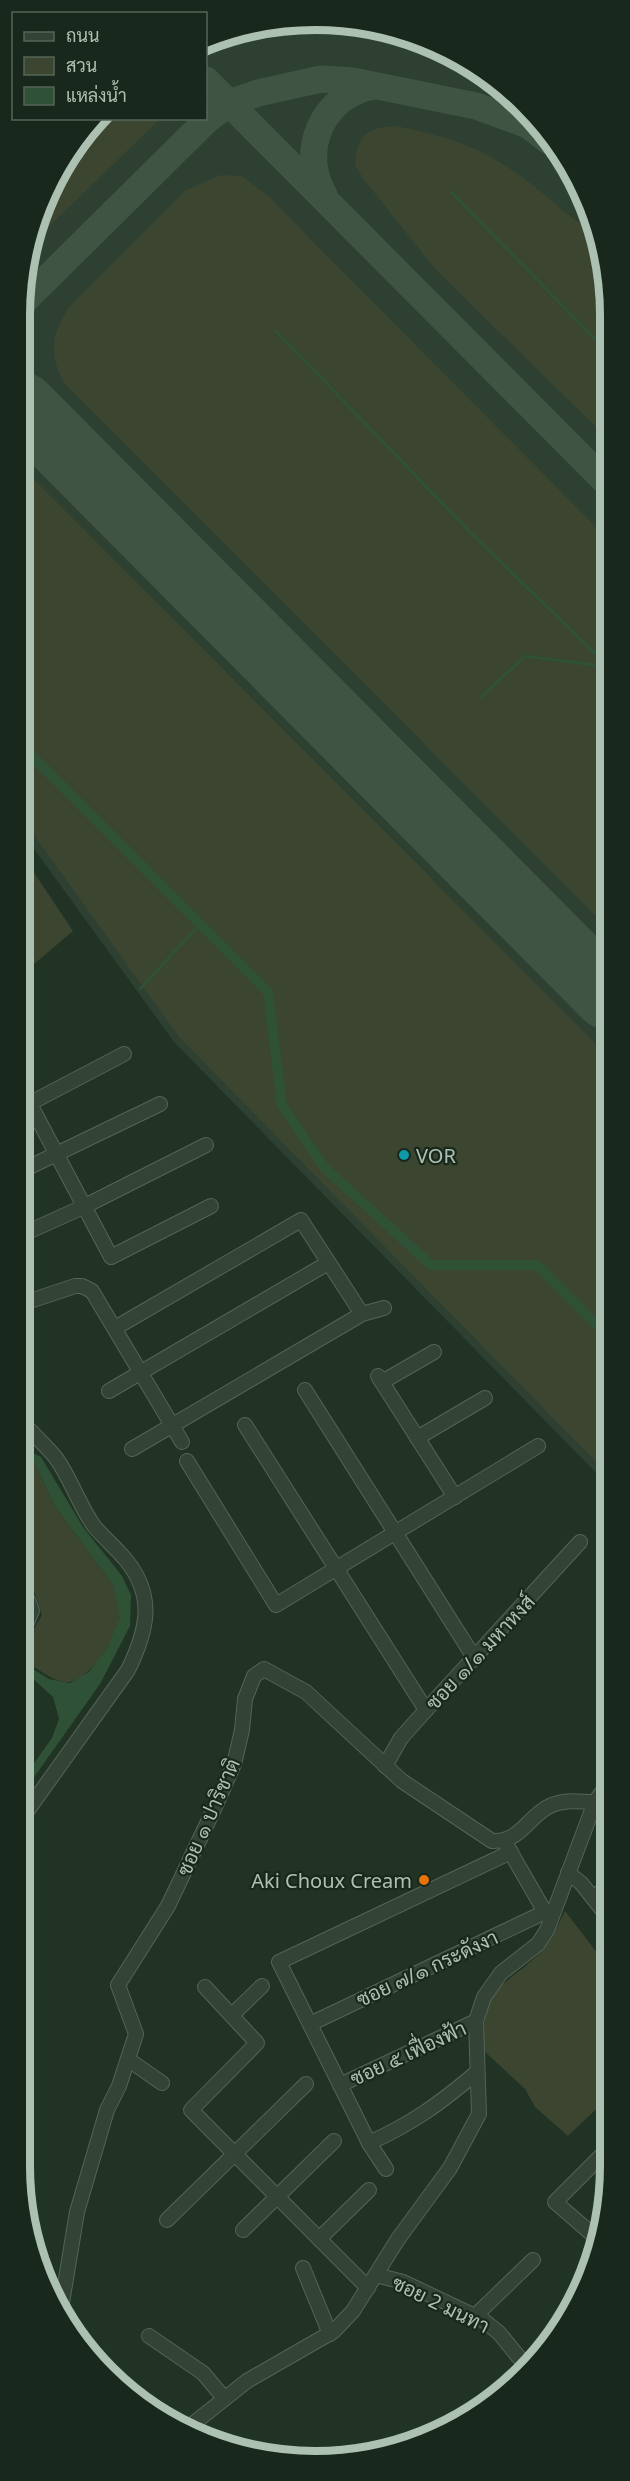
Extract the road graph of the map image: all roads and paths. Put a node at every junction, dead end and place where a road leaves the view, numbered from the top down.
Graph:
1 (124, 1054) dead end
2 (30, 1103) edge
3 (160, 1104) dead end
4 (30, 1114) edge
5 (206, 1145) dead end
6 (56, 1155) junction
7 (30, 1167) edge
8 (211, 1206) dead end
9 (83, 1207) junction
10 (30, 1231) edge
11 (328, 1263) junction
12 (30, 1301) edge
13 (384, 1308) dead end
14 (362, 1314) junction
15 (115, 1328) junction
16 (434, 1352) dead end
17 (141, 1372) junction
18 (305, 1390) dead end
19 (109, 1391) dead end
20 (485, 1398) dead end
21 (172, 1425) junction
22 (244, 1425) dead end
23 (30, 1431) edge
24 (417, 1438) junction
25 (182, 1442) dead end
26 (538, 1446) dead end
27 (132, 1449) dead end
28 (187, 1461) dead end
29 (455, 1497) junction
30 (395, 1533) junction
31 (580, 1542) dead end
32 (336, 1569) junction
33 (475, 1659) junction
34 (426, 1710) junction
35 (385, 1766) junction
36 (600, 1795) edge
37 (595, 1802) junction
38 (30, 1807) edge
39 (507, 1847) junction
40 (567, 1873) junction
41 (600, 1892) edge
42 (592, 1898) junction
43 (600, 1908) edge
44 (549, 1914) junction
45 (262, 1986) dead end
46 (205, 1988) dead end
47 (232, 2015) junction
48 (476, 2021) junction
49 (310, 2024) junction
50 (129, 2060) junction
51 (476, 2073) junction
52 (162, 2083) dead end
53 (306, 2084) dead end
54 (340, 2085) junction
55 (334, 2141) dead end
56 (369, 2143) junction
57 (234, 2154) junction
58 (600, 2156) edge
59 (386, 2169) dead end
60 (369, 2190) dead end
61 (276, 2196) junction
62 (167, 2220) dead end
63 (243, 2230) dead end
64 (593, 2230) edge
65 (319, 2239) junction
66 (533, 2260) dead end
67 (303, 2268) dead end
68 (376, 2275) junction
69 (368, 2288) junction
70 (63, 2299) edge
71 (474, 2317) junction
72 (330, 2334) junction
73 (149, 2336) dead end
74 (522, 2362) edge
75 (224, 2397) junction
76 (193, 2424) edge

1 - 2 street
3 - 6 street
4 - 6 street
5 - 9 street
6 - 7 street
6 - 9 street
8 - 9 street
9 - 10 street
11 - 14 street
11 - 15 street
11 - 17 street
12 - 15 street
13 - 14 street
14 - 21 street
15 - 17 street
16 - 24 street
17 - 19 street
17 - 21 street
18 - 30 street
20 - 24 street
21 - 25 street
21 - 27 street
22 - 32 street
23 - 38 street
24 - 29 street
26 - 29 street
28 - 32 street
29 - 30 street
30 - 32 street
30 - 33 street
31 - 33 street, ซอย ๑/๑ มหาหงส์
32 - 34 street
33 - 34 street, ซอย ๑/๑ มหาหงส์
34 - 35 street, ซอย ๑/๑ มหาหงส์
35 - 39 street, ซอย ๑ ปาริชาติ
35 - 50 street, ซอย ๑ ปาริชาติ
36 - 37 street
37 - 39 street
37 - 40 street
39 - 44 street
39 - 49 street
40 - 42 street
40 - 44 street
41 - 42 street
42 - 43 street
44 - 48 street
44 - 49 street, ซอย ๗/๑ กระดังงา
45 - 47 street
46 - 47 street
47 - 57 street
48 - 51 street
48 - 54 street, ซอย ๕ เฟื่องฟ้า
49 - 54 street
50 - 52 street
50 - 70 street, ซอย ๑ ปาริชาติ
51 - 56 street
51 - 68 street
53 - 57 street
54 - 56 street
55 - 61 street
56 - 59 street
57 - 61 street
57 - 62 street
58 - 64 street
60 - 65 street
61 - 63 street
61 - 65 street
65 - 69 street
66 - 71 street
67 - 72 street
68 - 69 street
68 - 71 street, ซอย 2 มนทา
69 - 72 street
71 - 74 street, ซอย 2 มนทา
72 - 75 street
73 - 75 street
75 - 76 street

